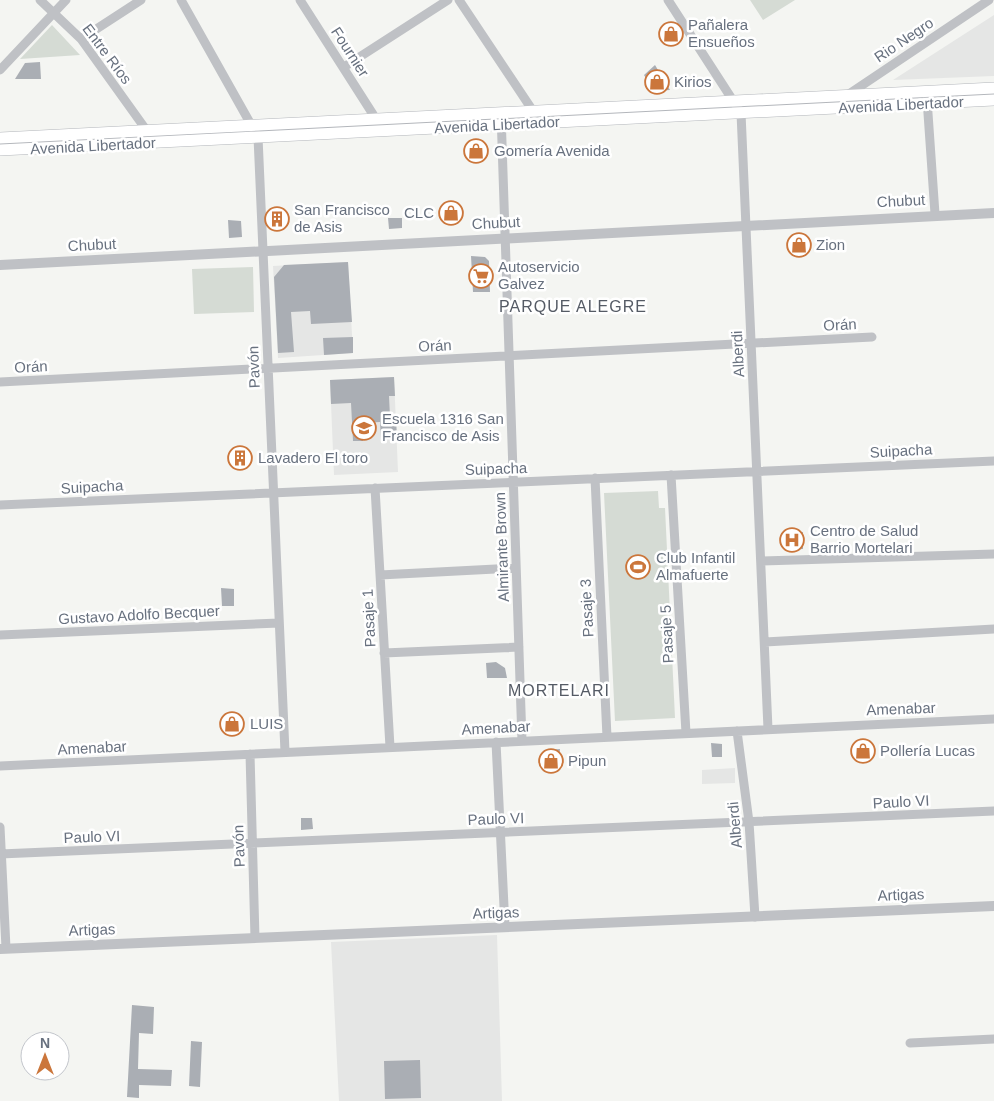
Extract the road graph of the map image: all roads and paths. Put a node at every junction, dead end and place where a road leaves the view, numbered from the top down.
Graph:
1 (40, 0) edge
2 (66, 0) edge
3 (141, 0) edge
4 (181, 0) edge
5 (300, 0) edge
6 (448, 0) edge
7 (459, 0) edge
8 (668, 0) edge
9 (989, 0) edge
10 (54, 13) junction
11 (81, 39) junction
12 (344, 67) junction
13 (0, 70) edge
14 (994, 88) edge
15 (846, 95) junction
16 (927, 97) junction
17 (994, 100) edge
18 (733, 101) junction
19 (841, 108) junction
20 (533, 111) junction
21 (501, 113) junction
22 (741, 113) junction
23 (376, 119) junction
24 (533, 123) junction
25 (501, 125) junction
26 (253, 126) junction
27 (147, 131) junction
28 (258, 137) junction
29 (0, 138) edge
30 (0, 150) edge
31 (994, 213) edge
32 (935, 214) junction
33 (746, 225) junction
34 (505, 238) junction
35 (263, 251) junction
36 (0, 265) edge
37 (872, 337) dead end
38 (751, 343) junction
39 (509, 356) junction
40 (267, 368) junction
41 (0, 382) edge
42 (994, 461) edge
43 (757, 472) junction
44 (671, 475) junction
45 (595, 478) junction
46 (513, 482) junction
47 (375, 488) junction
48 (274, 493) junction
49 (0, 505) edge
50 (994, 554) edge
51 (761, 561) junction
52 (516, 568) junction
53 (380, 575) junction
54 (279, 623) junction
55 (994, 629) edge
56 (0, 635) edge
57 (764, 642) junction
58 (519, 647) junction
59 (384, 653) junction
60 (994, 719) edge
61 (768, 729) junction
62 (737, 731) junction
63 (686, 733) junction
64 (607, 737) junction
65 (522, 741) junction
66 (496, 742) junction
67 (390, 747) junction
68 (284, 752) junction
69 (250, 754) junction
70 (0, 766) edge
71 (994, 811) edge
72 (749, 822) junction
73 (0, 826) edge
74 (501, 833) junction
75 (252, 843) junction
76 (1, 854) edge
77 (994, 906) edge
78 (755, 916) junction
79 (505, 927) junction
80 (255, 938) junction
81 (3, 949) edge
82 (994, 1039) edge
83 (910, 1043) dead end

1 - 10 street, Entre Ríos
2 - 10 street
3 - 11 street
4 - 26 street, Pavón
5 - 12 street, Fournier
6 - 12 street
7 - 20 street
8 - 18 street
9 - 15 street, Rio Negro
10 - 11 street, Entre Ríos
10 - 13 street
11 - 27 street, Entre Ríos
12 - 23 street, Fournier
14 - 16 main road, Avenida Libertador
15 - 16 main road, Avenida Libertador
15 - 18 main road, Avenida Libertador
15 - 19 street
16 - 17 main road, Avenida Libertador
16 - 19 main road, Avenida Libertador
16 - 32 street
18 - 20 main road, Avenida Libertador
18 - 22 street
19 - 22 main road, Avenida Libertador
20 - 21 main road, Avenida Libertador
20 - 24 street
21 - 23 main road, Avenida Libertador
21 - 25 street, Almirante Brown
22 - 24 main road, Avenida Libertador
22 - 33 street, Alberdi
23 - 26 main road, Avenida Libertador
24 - 25 main road, Avenida Libertador
25 - 28 main road, Avenida Libertador
25 - 34 street, Almirante Brown
26 - 27 main road, Avenida Libertador
26 - 28 street, Pavón
27 - 29 main road, Avenida Libertador
28 - 30 main road, Avenida Libertador
28 - 35 street, Pavón
31 - 32 street, Chubut
32 - 33 street, Chubut
33 - 34 street, Chubut
33 - 38 street, Alberdi
34 - 35 street, Chubut
34 - 39 street, Almirante Brown
35 - 36 street, Chubut
35 - 40 street, Pavón
37 - 38 street, Orán
38 - 39 street, Orán
38 - 43 street, Alberdi
39 - 40 street, Orán
39 - 46 street, Almirante Brown
40 - 41 street, Orán
40 - 48 street, Pavón
42 - 43 street, Suipacha
43 - 44 street, Suipacha
43 - 51 street, Alberdi
44 - 45 street, Suipacha
44 - 63 street, Pasaje 5
45 - 46 street, Suipacha
45 - 64 street, Pasaje 3
46 - 47 street, Suipacha
46 - 52 street, Almirante Brown
47 - 48 street, Suipacha
47 - 53 street, Pasaje 1
48 - 49 street, Suipacha
48 - 54 street, Pavón
50 - 51 street
51 - 57 street, Alberdi
52 - 53 street
52 - 58 street, Almirante Brown
53 - 59 street, Pasaje 1
54 - 56 street, Gustavo Adolfo Becquer
54 - 68 street, Pavón
55 - 57 street
57 - 61 street, Alberdi
58 - 59 street
58 - 65 street, Almirante Brown
59 - 67 street, Pasaje 1
60 - 61 street, Amenabar
61 - 62 street, Amenabar
62 - 63 street, Amenabar
62 - 72 street, Alberdi
63 - 64 street, Amenabar
64 - 65 street, Amenabar
65 - 66 street, Amenabar
66 - 67 street, Amenabar
66 - 74 street
67 - 68 street, Amenabar
68 - 69 street, Amenabar
69 - 70 street, Amenabar
69 - 75 street, Pavón
71 - 72 street, Paulo VI
72 - 74 street, Paulo VI
72 - 78 street, Alberdi
73 - 76 street
74 - 75 street, Paulo VI
74 - 79 street
75 - 76 street, Paulo VI
75 - 80 street, Pavón
76 - 81 street
77 - 78 street, Artigas
78 - 79 street, Artigas
79 - 80 street, Artigas
80 - 81 street, Artigas
82 - 83 street

